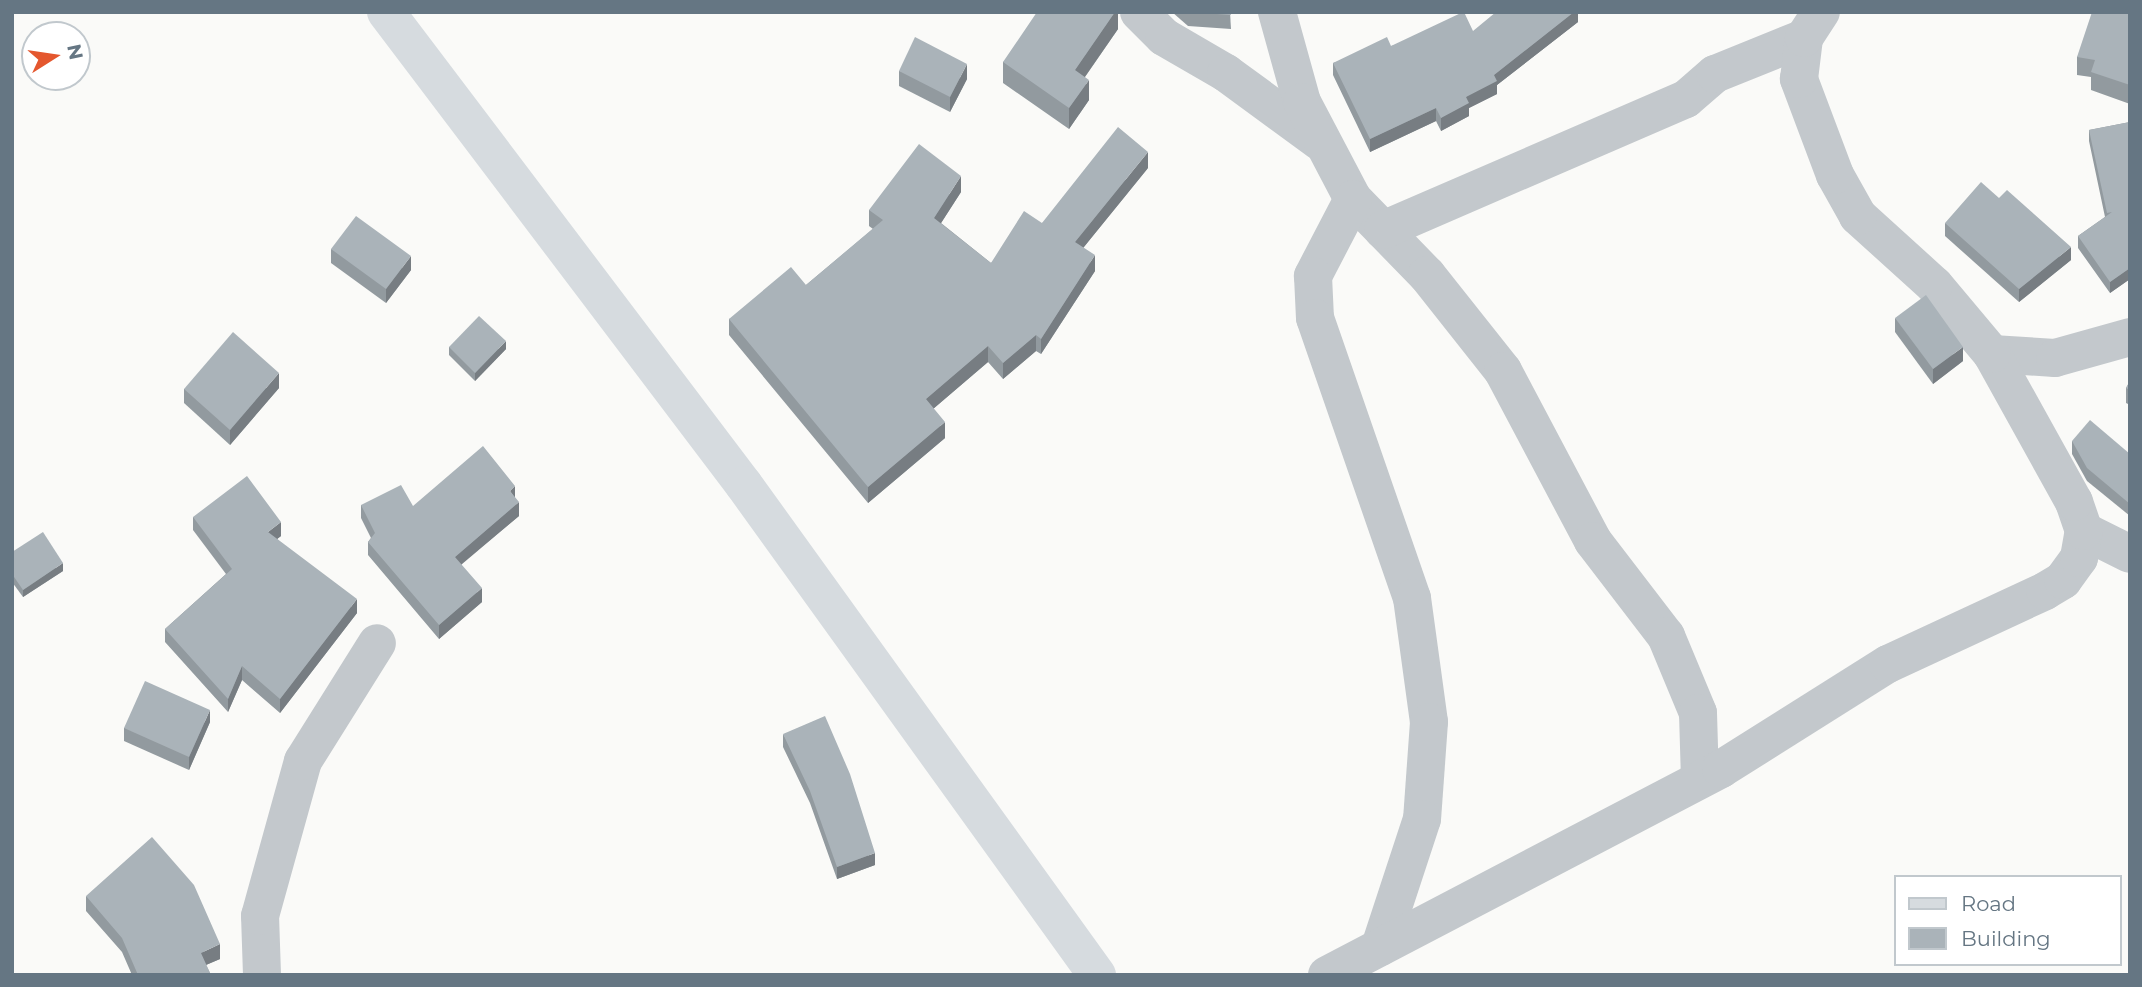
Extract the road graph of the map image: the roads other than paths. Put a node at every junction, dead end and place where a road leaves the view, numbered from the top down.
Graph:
1 (386, 12) edge
2 (1139, 12) edge
3 (1277, 12) edge
4 (1804, 22) edge
5 (1320, 142) junction
6 (1353, 200) junction
7 (1383, 230) junction
8 (2130, 337) edge
9 (1992, 354) junction
10 (2084, 531) junction
11 (2130, 554) edge
12 (377, 643) dead end
13 (1700, 779) junction
14 (1380, 947) junction
15 (262, 975) edge
16 (1097, 975) edge
17 (1327, 975) edge

1 - 16 main road
2 - 5 street
3 - 5 street
4 - 7 street
4 - 9 street
5 - 6 street
6 - 7 street
6 - 14 street
7 - 13 street
8 - 9 street
9 - 10 street
10 - 11 street
10 - 13 street
12 - 15 street
13 - 14 street
14 - 17 street

